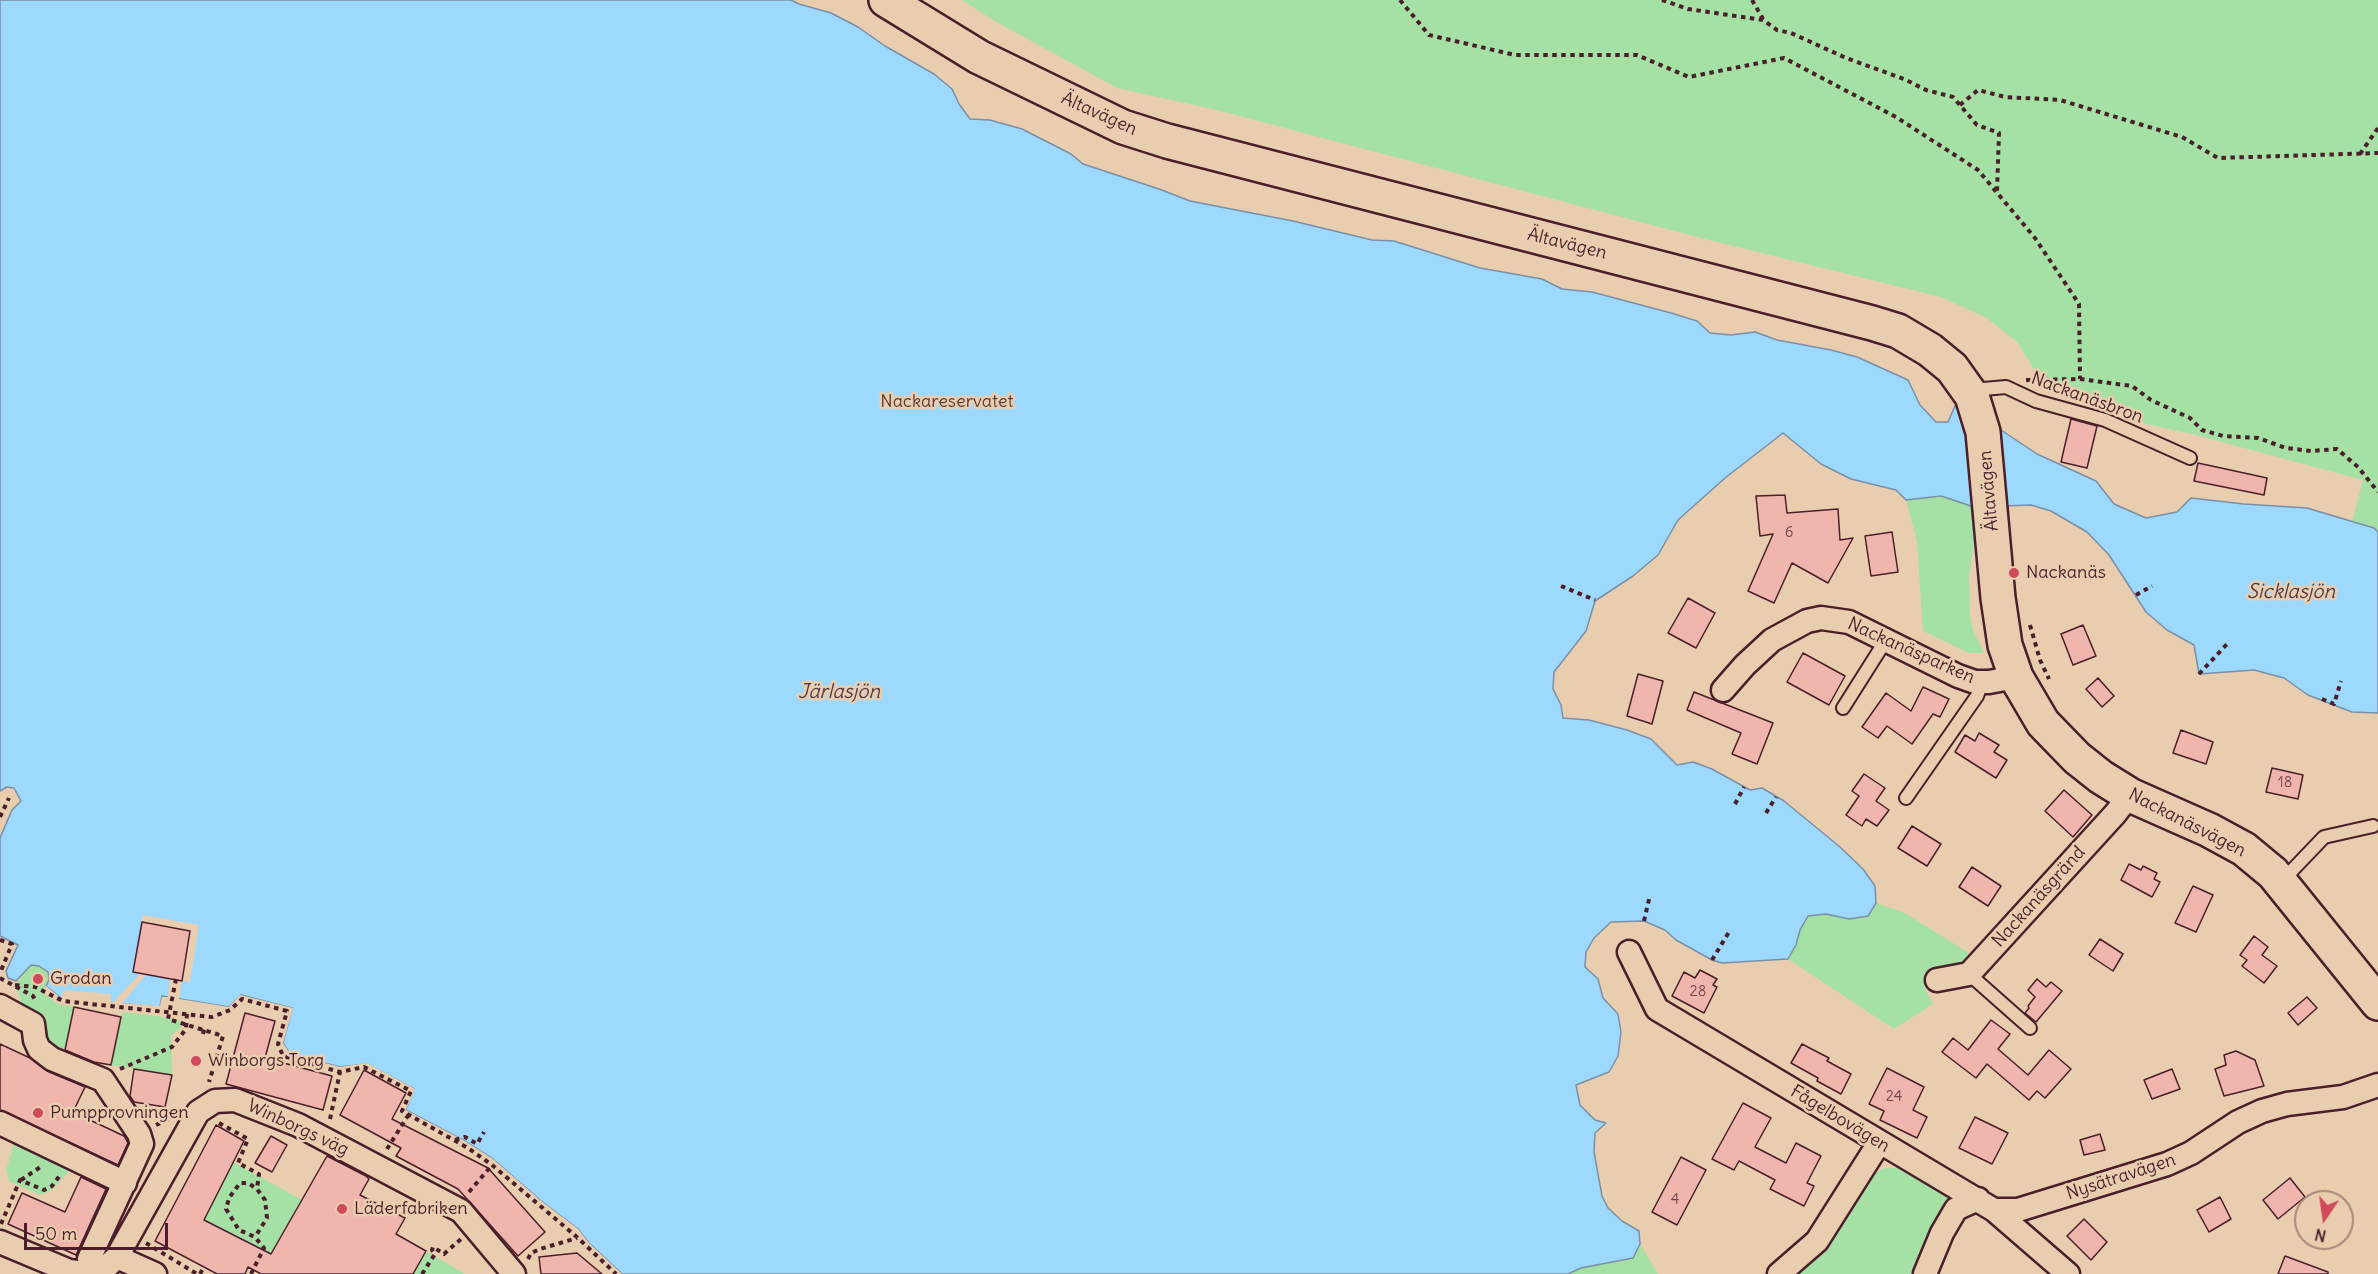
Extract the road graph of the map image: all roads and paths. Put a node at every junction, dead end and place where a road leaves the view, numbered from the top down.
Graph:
1 (886, 0) edge
2 (1400, 0) edge
3 (1662, 0) edge
4 (1752, 0) edge
5 (1763, 20) junction
6 (1960, 105) junction
7 (2378, 128) edge
8 (2378, 153) edge
9 (2360, 154) junction
10 (1997, 193) junction
11 (2080, 379) junction
12 (2024, 380) dead end
13 (1970, 393) junction
14 (2190, 458) dead end
15 (2378, 492) edge
16 (1561, 586) dead end
17 (2152, 586) dead end
18 (2136, 595) dead end
19 (1595, 600) dead end
20 (2028, 615) dead end
21 (1886, 640) junction
22 (2228, 643) dead end
23 (2199, 674) dead end
24 (2016, 677) junction
25 (2341, 681) dead end
26 (1982, 683) junction
27 (2053, 688) dead end
28 (1723, 690) dead end
29 (2322, 699) dead end
30 (1843, 708) dead end
31 (1744, 787) dead end
32 (2130, 795) junction
33 (1776, 797) dead end
34 (9, 798) dead end
35 (1906, 798) dead end
36 (1735, 804) dead end
37 (1766, 813) dead end
38 (0, 817) edge
39 (2373, 826) dead end
40 (2281, 882) junction
41 (1650, 895) dead end
42 (1644, 921) dead end
43 (1729, 932) dead end
44 (0, 940) edge
45 (1629, 952) dead end
46 (1712, 960) dead end
47 (0, 973) edge
48 (1969, 974) junction
49 (0, 978) edge
50 (176, 980) dead end
51 (1937, 980) dead end
52 (2378, 1003) edge
53 (0, 1006) edge
54 (170, 1011) junction
55 (187, 1013) junction
56 (186, 1024) junction
57 (2030, 1028) dead end
58 (340, 1072) junction
59 (102, 1080) junction
60 (2378, 1085) edge
61 (216, 1113) junction
62 (168, 1119) dead end
63 (330, 1119) dead end
64 (0, 1122) edge
65 (160, 1122) dead end
66 (484, 1132) dead end
67 (454, 1140) junction
68 (1879, 1143) junction
69 (68, 1156) junction
70 (125, 1183) junction
71 (257, 1189) junction
72 (1986, 1204) junction
73 (0, 1227) edge
74 (255, 1237) junction
75 (578, 1238) junction
76 (0, 1242) edge
77 (170, 1249) dead end
78 (166, 1254) dead end
79 (444, 1254) dead end
80 (117, 1257) junction
81 (204, 1267) dead end
82 (520, 1269) edge
83 (92, 1274) edge
84 (98, 1274) edge
85 (155, 1274) edge
86 (200, 1274) edge
87 (251, 1274) edge
88 (422, 1274) edge
89 (616, 1274) edge
90 (1779, 1274) edge
91 (1925, 1274) edge
92 (2068, 1274) edge

1 - 13 main road, Ältavägen
2 - 10 path
3 - 5 path
4 - 5 path
5 - 6 path
6 - 9 path
6 - 10 path
7 - 9 path
8 - 9 path
10 - 11 path
11 - 12 path
11 - 15 path
13 - 14 lane, Nackanäsbron
13 - 24 main road, Ältavägen
16 - 19 path
17 - 18 path
20 - 27 path
21 - 26 street, Nackanäsparken
21 - 28 street, Nackanäsparken
21 - 30 lane
22 - 23 path
24 - 26 street, Nackanäsparken
24 - 32 main road, Nackanäsvägen
25 - 29 path
26 - 35 lane
31 - 36 path
32 - 40 main road, Nackanäsvägen
32 - 48 street, Nackanäsgränd
33 - 37 path
34 - 38 path
39 - 40 lane
40 - 52 main road, Nackanäsvägen
41 - 42 path
43 - 46 path
44 - 47 path
45 - 68 street, Fågelbovägen
48 - 51 street
48 - 57 lane
49 - 54 path
50 - 54 path
53 - 59 street
54 - 55 path
54 - 56 path
55 - 56 path
55 - 58 path
56 - 59 path
56 - 61 path
58 - 63 path
58 - 67 path
59 - 70 street
60 - 72 street, Nysätravägen
61 - 71 path
61 - 80 street
61 - 82 street, Winborgs väg
62 - 65 path
64 - 69 street
66 - 67 path
67 - 75 path
68 - 72 street, Fågelbovägen
68 - 90 street
69 - 70 street
69 - 73 path
70 - 84 street
71 - 74 path
71 - 74 path
72 - 91 street, Nysätravägen
72 - 92 street, Fågelbovägen
74 - 87 path
75 - 82 path
75 - 89 path
76 - 83 street
77 - 78 path
79 - 88 path
80 - 84 street
80 - 85 street
81 - 86 path

